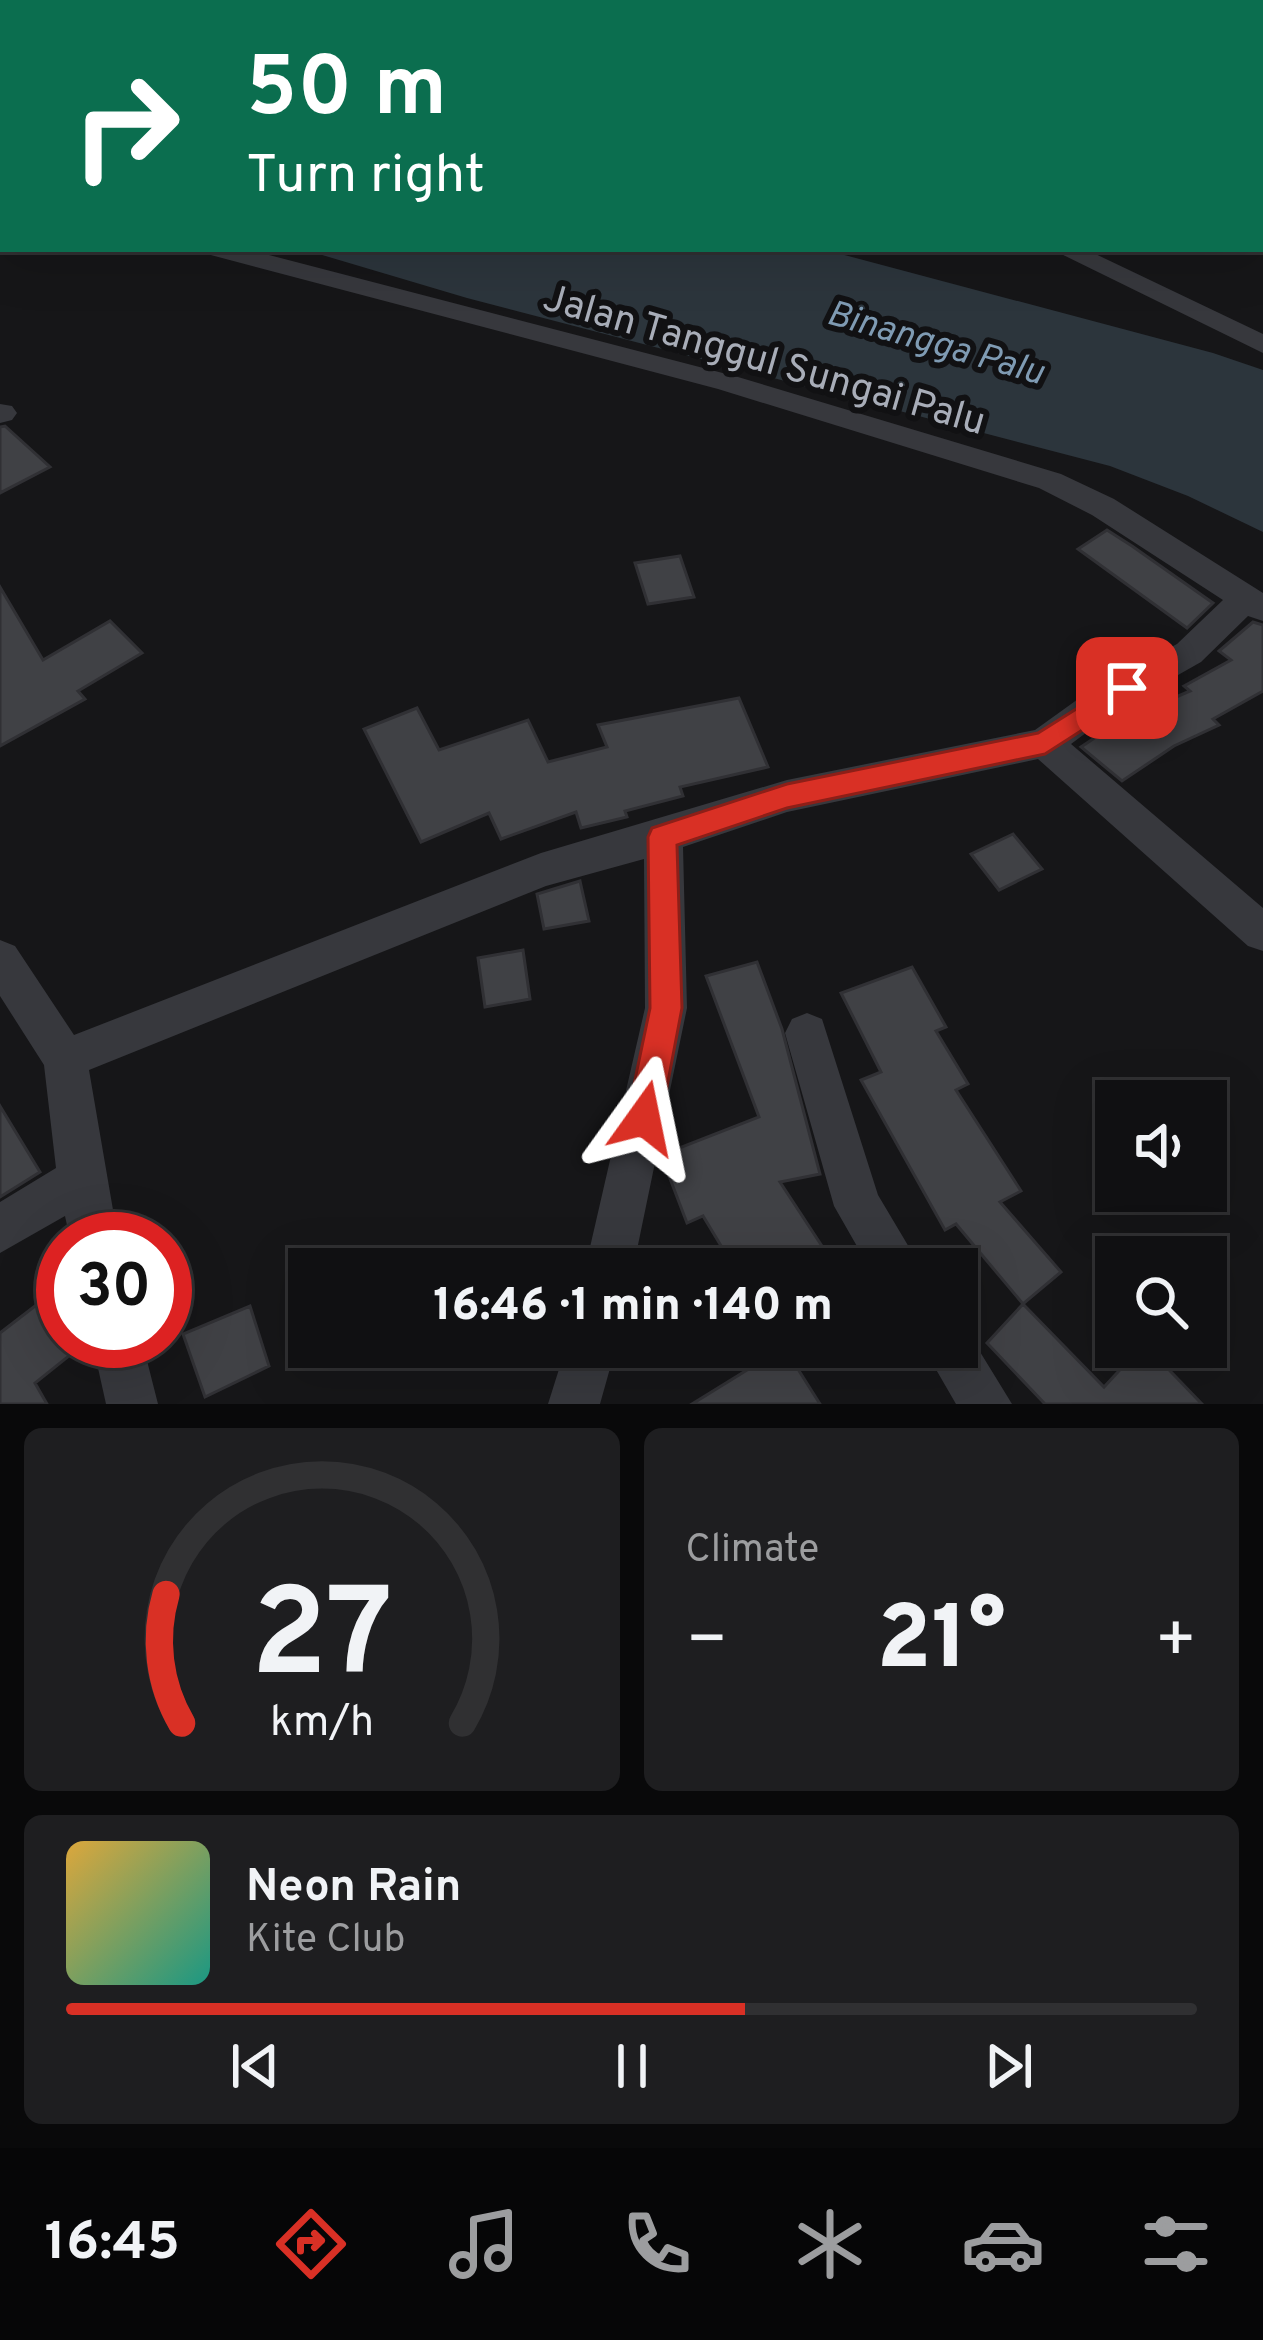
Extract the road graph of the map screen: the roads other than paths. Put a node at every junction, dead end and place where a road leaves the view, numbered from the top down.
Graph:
1 (227, 252) edge
2 (1070, 252) edge
3 (1263, 345) edge
4 (1254, 604) edge
5 (1045, 743) junction
6 (662, 837) junction
7 (1263, 933) edge
8 (0, 959) edge
9 (807, 1033) dead end
10 (65, 1059) junction
11 (81, 1179) junction
12 (88, 1212) edge
13 (0, 1229) edge
14 (614, 1248) edge
15 (885, 1248) edge
16 (123, 1368) edge
17 (585, 1368) edge
18 (962, 1368) edge
19 (132, 1404) edge
20 (574, 1404) edge
21 (986, 1404) edge

1 - 4 street, Jalan Tanggul Sungai Palu
2 - 3 street
4 - 5 street
5 - 6 street
5 - 7 street
6 - 10 street
6 - 14 street
8 - 10 street
9 - 15 street
10 - 11 street
11 - 12 street
11 - 13 street
16 - 19 street
17 - 20 street
18 - 21 street

